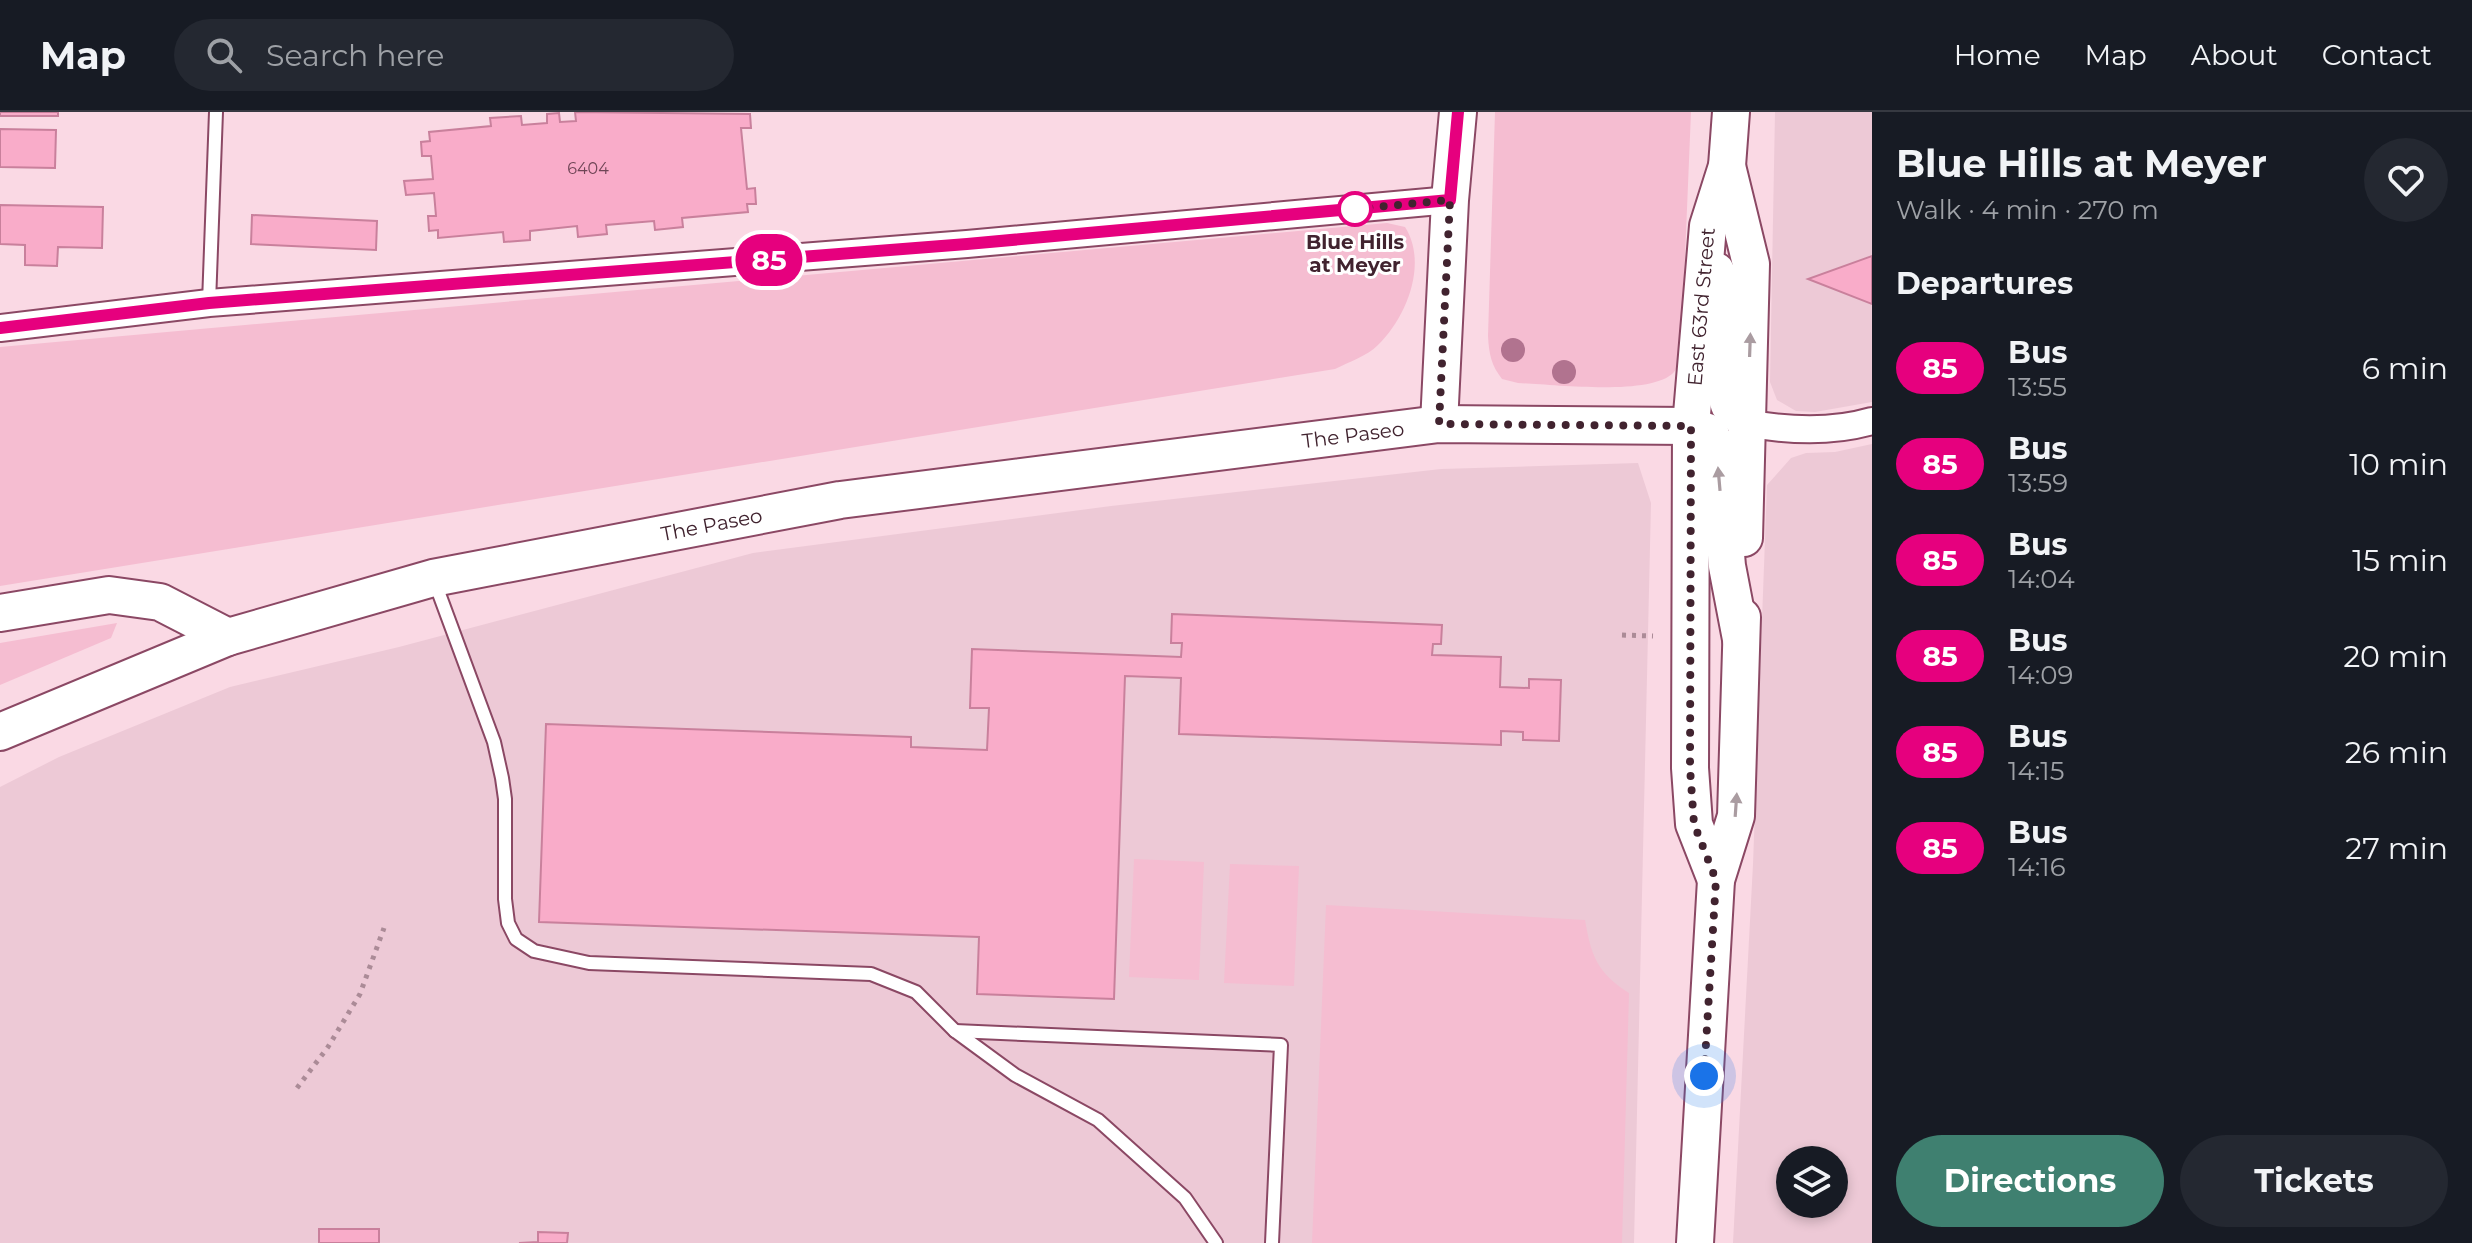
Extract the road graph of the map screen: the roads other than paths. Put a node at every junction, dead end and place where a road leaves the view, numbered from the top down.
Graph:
1 (216, 112) edge
2 (1458, 112) edge
3 (1731, 112) edge
4 (1727, 166) junction
5 (1450, 200) junction
6 (1708, 226) junction
7 (209, 303) junction
8 (0, 328) edge
9 (1872, 421) edge
10 (1747, 423) junction
11 (1439, 424) junction
12 (1691, 426) junction
13 (433, 578) junction
14 (0, 613) edge
15 (228, 637) junction
16 (1741, 639) junction
17 (0, 732) edge
18 (1716, 880) junction
19 (955, 1031) junction
20 (1216, 1243) edge
21 (1272, 1243) edge
22 (1695, 1243) edge

1 - 7 lane
2 - 5 main road
3 - 4 main road, East 63rd Street
4 - 6 main road, East 63rd Street
10 -> 4 main road, East 63rd Street
5 - 7 street
5 - 11 main road
6 - 10 main road
6 - 12 main road, East 63rd Street
7 - 8 street
9 - 10 street
10 - 16 main road, East 63rd Street
11 - 12 main road, The Paseo
11 - 13 main road, The Paseo
16 -> 12 main road
12 - 18 main road, East 63rd Street
13 - 15 main road, The Paseo
13 - 19 lane
14 - 15 main road
15 - 17 main road, The Paseo
18 -> 16 main road, East 63rd Street
18 - 22 main road, East 63rd Street
19 - 20 lane
19 - 21 lane

